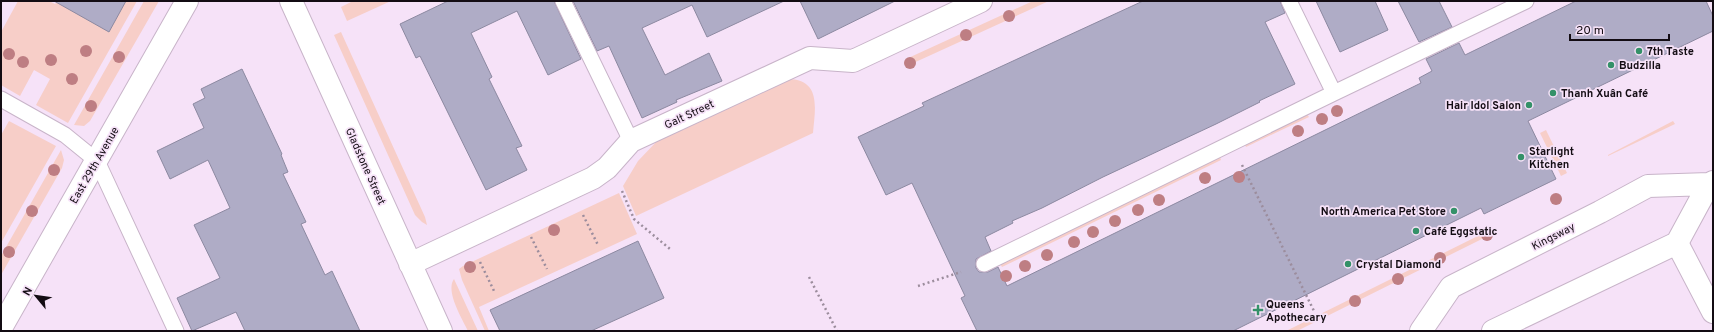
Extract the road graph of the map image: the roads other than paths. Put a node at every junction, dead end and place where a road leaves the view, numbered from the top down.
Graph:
1 (187, 1) edge
2 (291, 1) edge
3 (563, 1) edge
4 (982, 1) edge
5 (1290, 1) edge
6 (1526, 1) edge
7 (1334, 93) junction
8 (1, 99) edge
9 (631, 141) junction
10 (97, 161) junction
11 (1711, 183) edge
12 (1677, 243) junction
13 (410, 264) junction
14 (984, 264) road end
15 (1713, 312) edge
16 (1, 328) edge
17 (176, 331) edge
18 (441, 331) edge
19 (1421, 331) edge
20 (1493, 331) edge

1 - 10 street, East 29th Avenue
2 - 13 street, Gladstone Street
3 - 9 lane
4 - 9 street, Galt Street
5 - 7 lane
6 - 7 lane
7 - 14 lane
8 - 10 lane
9 - 13 street, Galt Street
10 - 16 street, East 29th Avenue
10 - 17 lane
11 - 12 street, Kingsway
11 - 19 street, Kingsway
12 - 15 street
12 - 20 street
13 - 18 street, Gladstone Street

